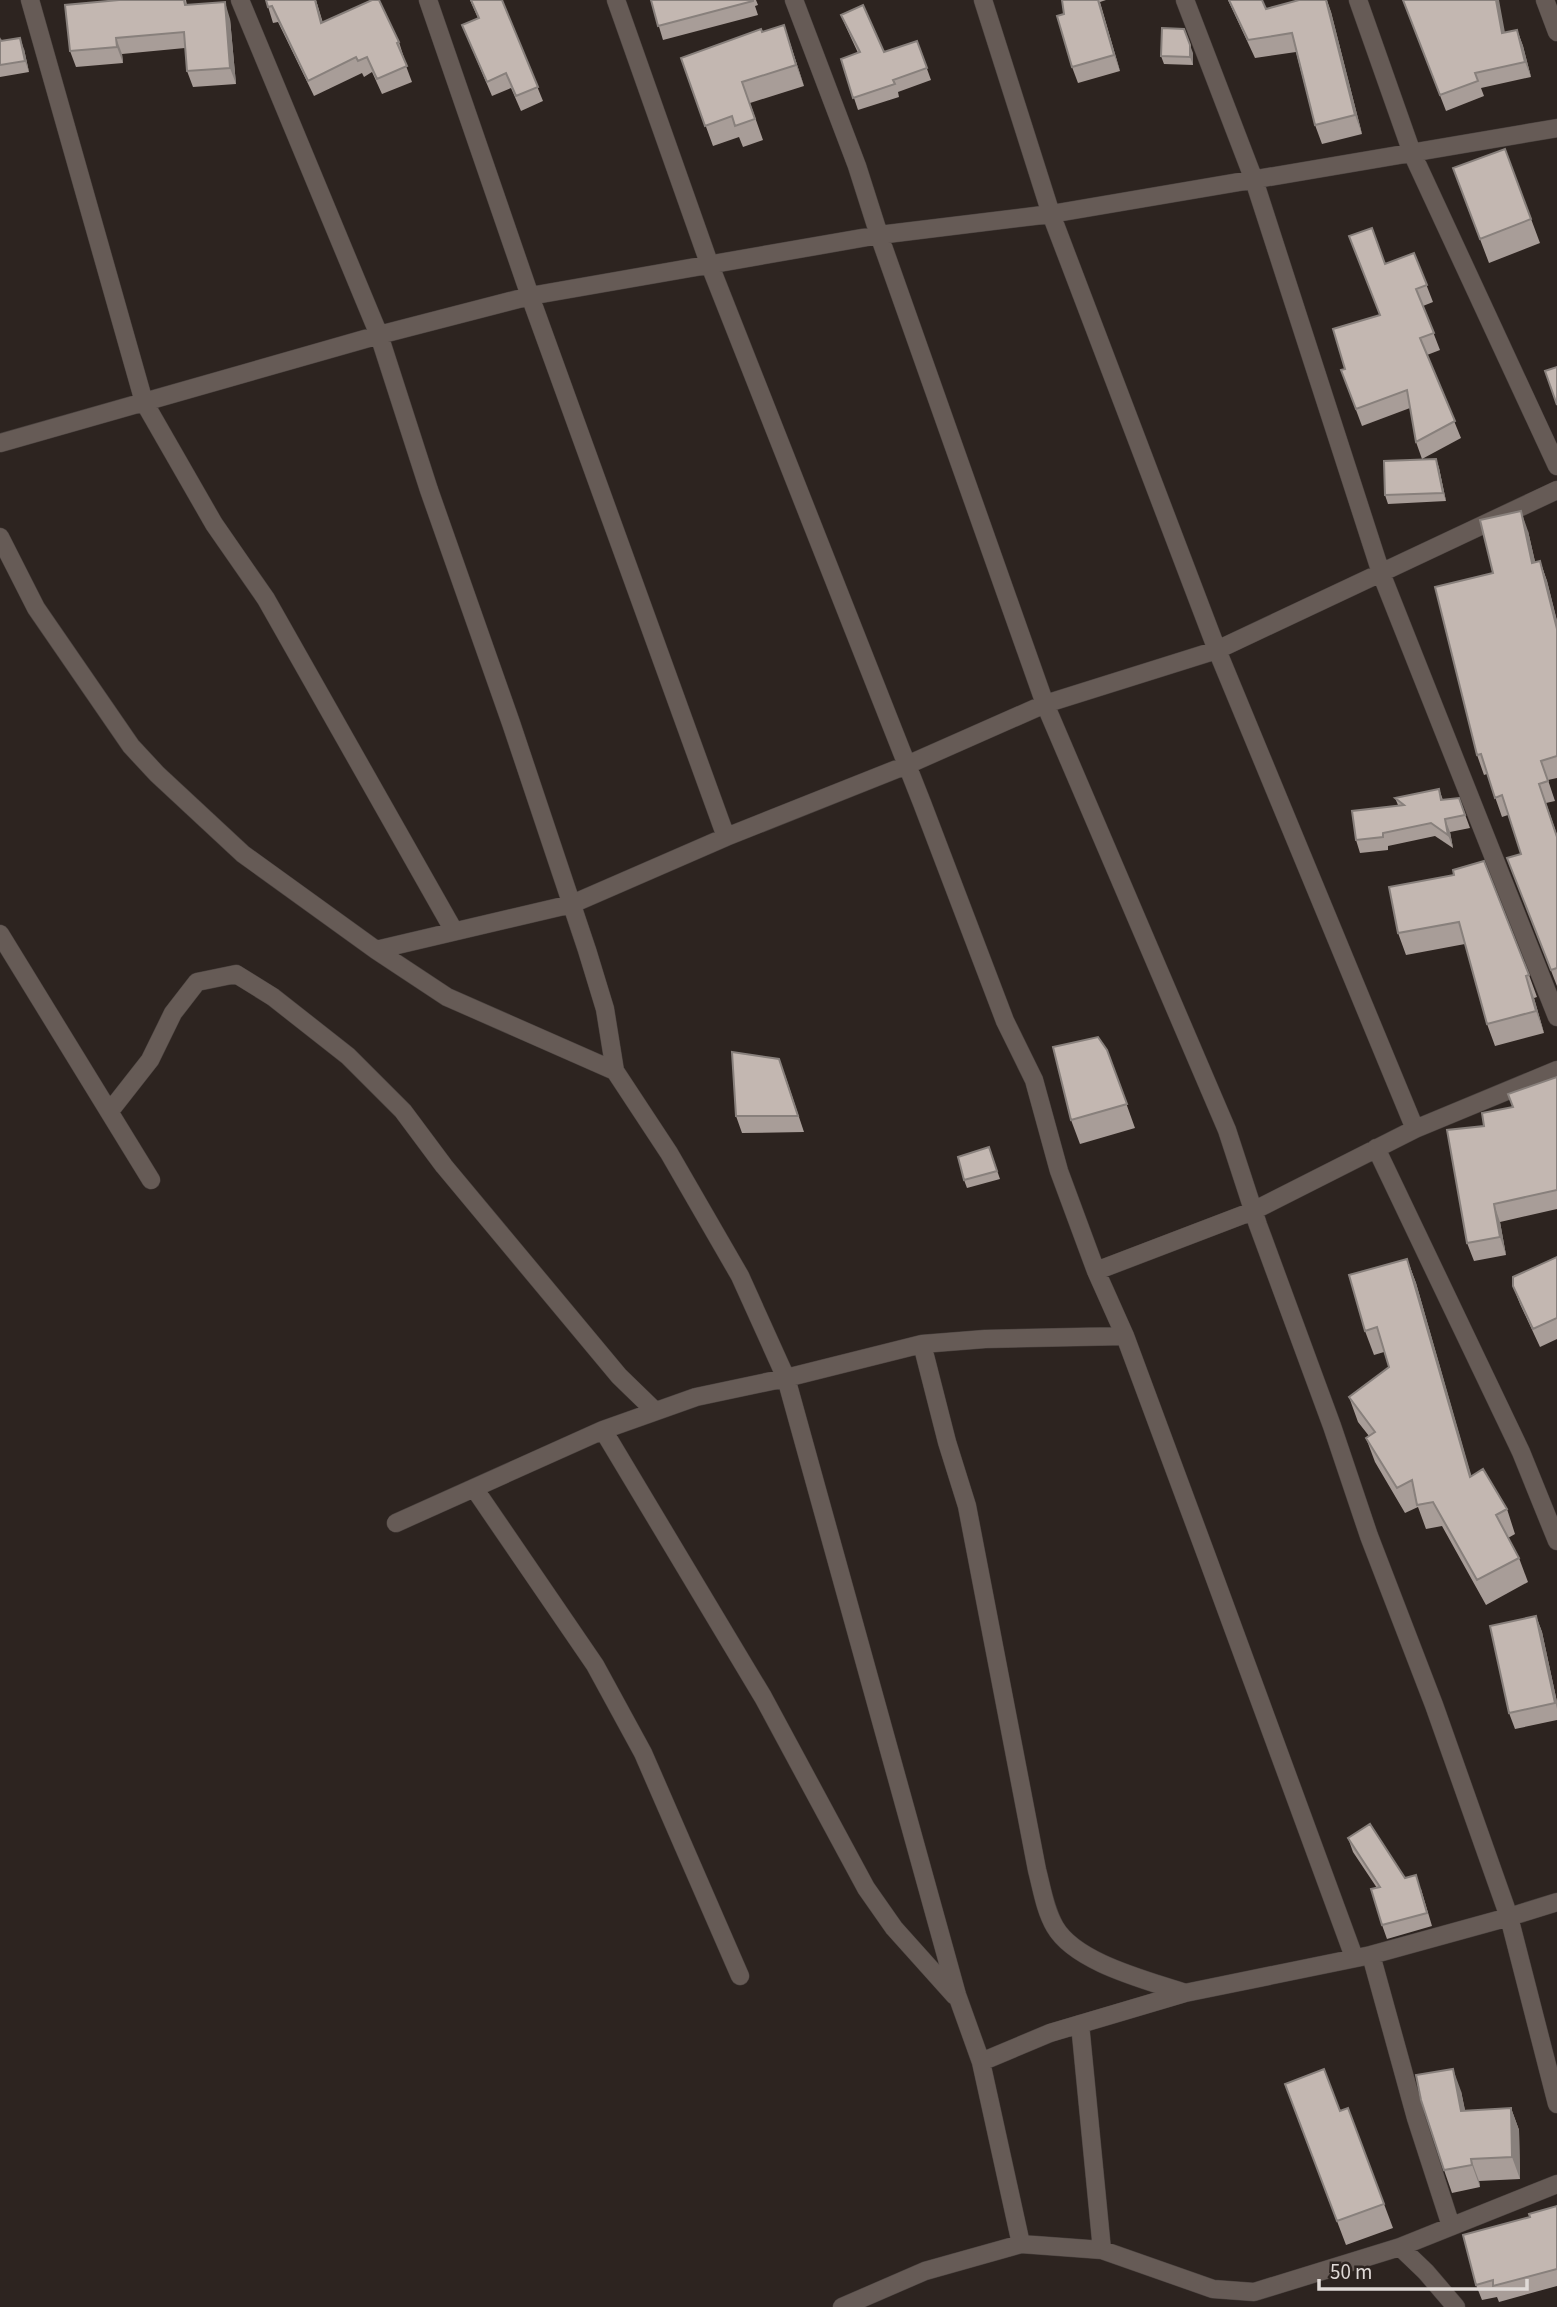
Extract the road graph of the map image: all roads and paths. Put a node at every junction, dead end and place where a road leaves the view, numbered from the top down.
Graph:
1 (30, 0) edge
2 (240, 0) edge
3 (428, 0) edge
4 (616, 0) edge
5 (794, 0) edge
6 (983, 0) edge
7 (1185, 0) edge
8 (1358, 0) edge
9 (1545, 0) edge
10 (1557, 32) edge
11 (1557, 128) edge
12 (1412, 153) junction
13 (1254, 180) junction
14 (1051, 214) junction
15 (879, 235) junction
16 (709, 263) junction
17 (530, 296) junction
18 (379, 335) junction
19 (144, 402) junction
20 (0, 443) edge
21 (1557, 466) edge
22 (1557, 490) edge
23 (0, 537) edge
24 (1381, 573) junction
25 (1217, 650) junction
26 (1045, 704) junction
27 (907, 765) junction
28 (726, 837) junction
29 (572, 904) junction
30 (454, 931) junction
31 (0, 934) edge
32 (376, 950) junction
33 (1557, 1017) edge
34 (1557, 1070) edge
35 (615, 1071) junction
36 (110, 1111) junction
37 (1415, 1129) junction
38 (1376, 1148) junction
39 (152, 1180) dead end
40 (1253, 1211) junction
41 (1096, 1272) junction
42 (1125, 1336) junction
43 (922, 1344) junction
44 (786, 1378) junction
45 (655, 1411) junction
46 (603, 1430) junction
47 (474, 1489) junction
48 (396, 1523) dead end
49 (1557, 1541) edge
50 (1557, 1902) edge
51 (1509, 1917) junction
52 (1362, 1956) junction
53 (740, 1976) dead end
54 (1185, 1993) junction
55 (960, 2001) junction
56 (1080, 2024) junction
57 (981, 2062) junction
58 (1557, 2104) edge
59 (1557, 2184) edge
60 (1451, 2226) junction
61 (1021, 2244) junction
62 (1401, 2247) junction
63 (1102, 2250) junction
64 (842, 2307) edge
65 (1456, 2307) edge

1 - 19 street
2 - 18 street
3 - 17 street
4 - 16 street
5 - 15 street
6 - 14 street
7 - 13 street
8 - 12 street
9 - 10 street
11 - 12 street
12 - 13 street
12 - 21 street
13 - 14 street
13 - 24 street
14 - 15 street
14 - 25 street
15 - 16 street
15 - 26 street
16 - 17 street
16 - 27 street
17 - 18 street
17 - 28 street
18 - 19 street
18 - 29 street
19 - 20 street
19 - 30 street
22 - 24 street
23 - 32 street
24 - 25 street
24 - 33 street
25 - 26 street
25 - 37 street
26 - 27 street
26 - 40 street
27 - 28 street
27 - 41 street
28 - 29 street
29 - 30 street
29 - 35 street
30 - 32 street
31 - 36 street
32 - 35 street
34 - 37 street
35 - 44 street
36 - 39 street
36 - 45 street
37 - 38 street
38 - 40 street
38 - 49 street
40 - 41 street
40 - 51 street
41 - 42 street
42 - 43 street
42 - 52 street
43 - 44 street
43 - 54 street
44 - 45 street
44 - 55 street
45 - 46 street
46 - 47 street
46 - 55 street
47 - 48 street
47 - 53 street
50 - 51 street
51 - 52 street
51 - 58 street
52 - 54 street
52 - 60 street
54 - 56 street
55 - 57 street
56 - 57 street
56 - 63 street
57 - 61 street
59 - 60 street
60 - 62 street
61 - 63 street
61 - 64 street
62 - 63 street
62 - 65 street

